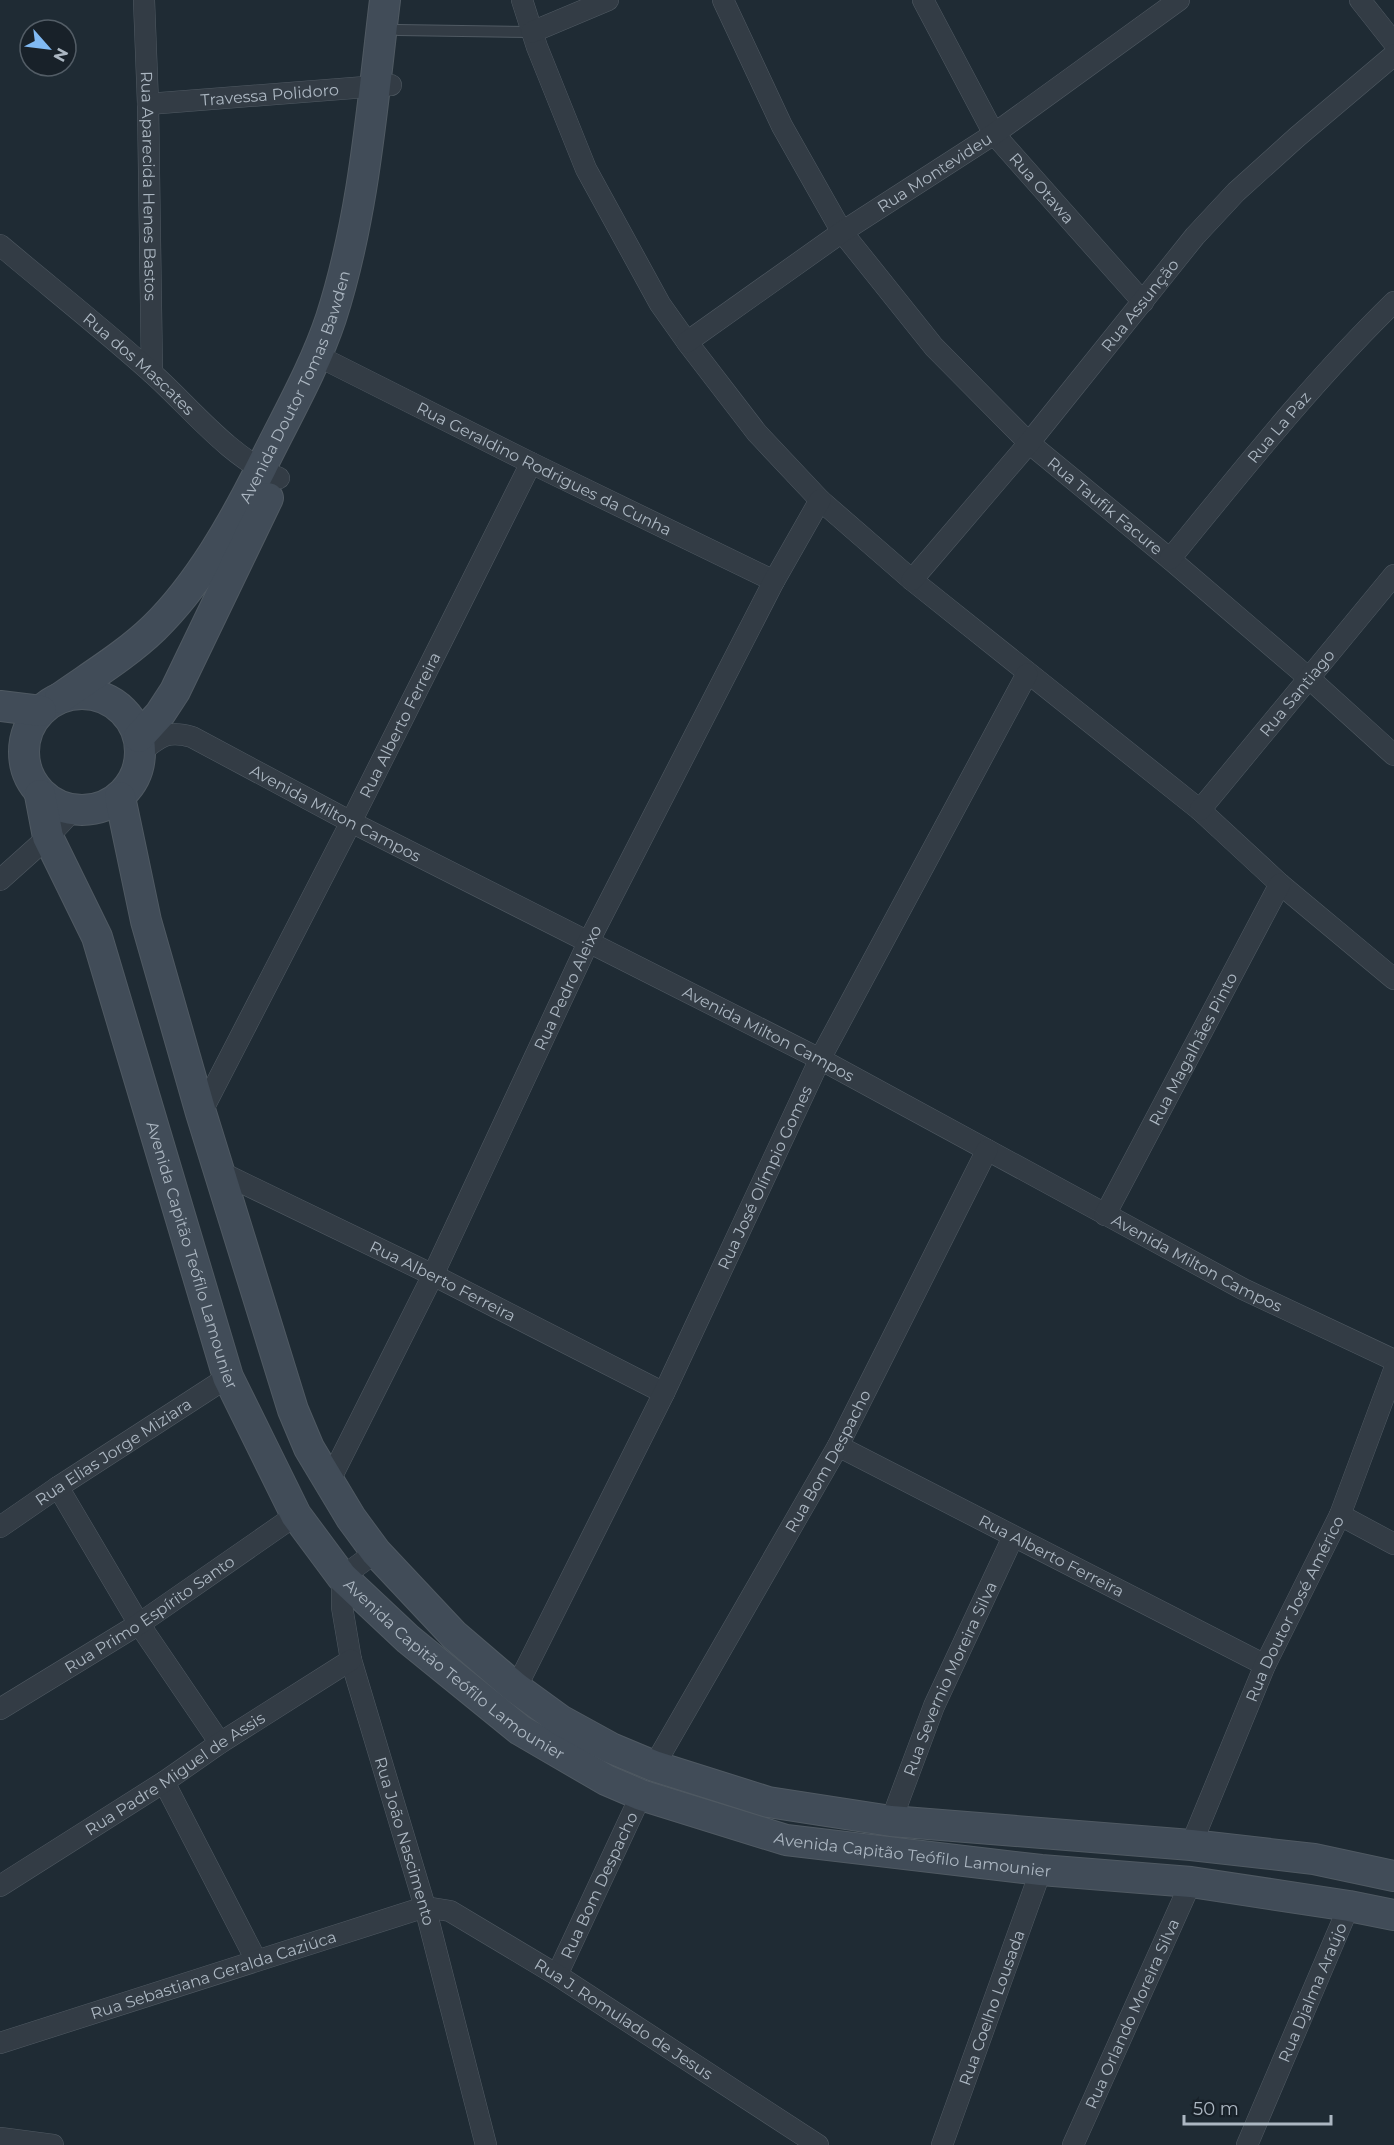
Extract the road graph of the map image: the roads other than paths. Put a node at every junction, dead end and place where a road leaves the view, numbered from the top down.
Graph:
1 (386, 0) edge
2 (401, 0) edge
3 (522, 0) edge
4 (608, 0) edge
5 (723, 0) edge
6 (923, 0) edge
7 (1179, 0) edge
8 (1360, 0) edge
9 (138, 1) edge
10 (398, 30) junction
11 (532, 32) junction
12 (1394, 43) edge
13 (1394, 55) edge
14 (383, 86) junction
15 (148, 104) junction
16 (994, 134) junction
17 (843, 232) junction
18 (0, 245) edge
19 (1143, 302) junction
20 (1394, 302) edge
21 (687, 342) junction
22 (323, 359) junction
23 (152, 373) junction
24 (1029, 443) junction
25 (531, 463) junction
26 (269, 474) junction
27 (820, 500) junction
28 (1170, 559) junction
29 (1394, 575) edge
30 (912, 580) junction
31 (774, 581) junction
32 (1027, 674) junction
33 (1310, 679) junction
34 (50, 705) junction
35 (0, 706) edge
36 (0, 738) edge
37 (140, 745) junction
38 (1394, 755) edge
39 (25, 765) junction
40 (40, 795) junction
41 (120, 797) junction
42 (74, 809) junction
43 (1200, 810) junction
44 (351, 822) junction
45 (48, 837) junction
46 (0, 880) edge
47 (1280, 884) junction
48 (588, 944) junction
49 (1394, 978) edge
50 (820, 1059) junction
51 (201, 1113) junction
52 (987, 1150) junction
53 (219, 1172) junction
54 (1105, 1215) junction
55 (433, 1275) junction
56 (1394, 1360) edge
57 (1394, 1370) edge
58 (228, 1377) junction
59 (664, 1393) junction
60 (838, 1446) junction
61 (330, 1482) junction
62 (58, 1487) junction
63 (296, 1515) junction
64 (1340, 1515) junction
65 (0, 1527) edge
66 (1013, 1537) junction
67 (1394, 1544) edge
68 (376, 1552) junction
69 (342, 1577) junction
70 (138, 1624) junction
71 (351, 1660) junction
72 (1265, 1665) junction
73 (516, 1688) junction
74 (0, 1709) edge
75 (220, 1743) junction
76 (654, 1766) junction
77 (164, 1782) junction
78 (640, 1795) junction
79 (891, 1821) junction
80 (1191, 1845) junction
81 (1314, 1859) junction
82 (1041, 1870) junction
83 (1394, 1876) edge
84 (1191, 1882) junction
85 (0, 1886) edge
86 (1311, 1901) junction
87 (425, 1906) junction
88 (1348, 1906) junction
89 (1394, 1915) edge
90 (256, 1960) junction
91 (557, 1975) junction
92 (0, 2043) edge
93 (0, 2138) edge
94 (53, 2145) edge
95 (486, 2145) edge
96 (818, 2145) edge
97 (942, 2145) edge
98 (1073, 2145) edge
99 (1246, 2145) edge

1 - 14 main road, Avenida Doutor Tomas Bawden
2 - 10 main road, Avenida Doutor Tomas Bawden
3 - 11 street
4 - 11 street
5 - 17 street, Rua Taufik Facure
6 - 16 street, Rua Otawa
7 - 16 street, Rua Montevideu
8 - 12 street
9 - 15 street, Rua Aparecida Henes Bastos
10 - 11 lane
10 - 14 main road, Avenida Doutor Tomas Bawden
11 - 21 street
13 - 19 street, Rua Assunção
14 - 15 street, Travessa Polidoro
14 - 22 main road, Avenida Doutor Tomas Bawden
15 - 23 street, Rua Aparecida Henes Bastos
16 - 17 street, Rua Montevideu
16 - 19 street, Rua Otawa
17 - 21 street, Rua Montevideu
17 - 24 street, Rua Taufik Facure
18 - 23 street, Rua dos Mascates
19 - 24 street, Rua Assunção
20 - 28 street, Rua La Paz
21 - 27 street
22 - 25 street, Rua Geraldino Rodrigues da Cunha
22 - 26 main road, Avenida Doutor Tomas Bawden
23 - 26 street, Rua dos Mascates
24 - 28 street, Rua Taufik Facure
24 - 30 street, Rua Assunção
25 - 31 street, Rua Geraldino Rodrigues da Cunha
25 - 44 street, Rua Alberto Ferreira
26 - 34 main road, Avenida Doutor Tomas Bawden
26 - 37 main road, Avenida Doutor Tomas Bawden
27 - 30 street
27 - 31 street, Rua Pedro Aleixo
28 - 33 street, Rua Taufik Facure
29 - 33 street, Rua Santiago
30 - 32 street
31 - 48 street, Rua Pedro Aleixo
32 - 43 street
32 - 50 street, Rua José Olímpio Gomes
33 - 38 street, Rua Taufik Facure
33 - 43 street, Rua Santiago
34 - 35 main road
34 - 37 main road
34 - 39 main road
36 - 39 main road
37 - 41 main road
37 - 44 street, Avenida Milton Campos
39 - 40 main road
40 - 42 main road
40 - 45 main road, Avenida Capitão Teófilo Lamounier
41 - 42 main road
41 - 51 main road, Avenida Capitão Teófilo Lamounier
42 - 45 street
43 - 47 street
44 - 48 street, Avenida Milton Campos
44 - 51 street, Rua Alberto Ferreira
45 - 46 street
45 - 58 main road, Avenida Capitão Teófilo Lamounier
47 - 49 street
47 - 54 street, Rua Magalhães Pinto
48 - 50 street, Avenida Milton Campos
48 - 55 street, Rua Pedro Aleixo
50 - 52 street, Avenida Milton Campos
50 - 59 street, Rua José Olímpio Gomes
51 - 53 main road, Avenida Capitão Teófilo Lamounier
52 - 54 street, Avenida Milton Campos
52 - 60 street, Rua Bom Despacho
53 - 55 street, Rua Alberto Ferreira
53 - 61 main road, Avenida Capitão Teófilo Lamounier
54 - 56 street, Avenida Milton Campos
55 - 59 street, Rua Alberto Ferreira
55 - 61 street, Rua Pedro Aleixo
57 - 64 street, Rua Doutor José Américo
58 - 62 street, Rua Elias Jorge Miziara
58 - 63 main road, Avenida Capitão Teófilo Lamounier
59 - 73 street, Rua José Olímpio Gomes
60 - 66 street, Rua Alberto Ferreira
60 - 76 street, Rua Bom Despacho
61 - 68 main road, Avenida Capitão Teófilo Lamounier
62 - 65 street, Rua Elias Jorge Miziara
62 - 70 street
63 - 69 main road, Avenida Capitão Teófilo Lamounier
63 - 70 street, Rua Primo Espírito Santo
64 - 67 street
64 - 72 street, Rua Doutor José Américo
66 - 72 street, Rua Alberto Ferreira
66 - 79 street, Rua Severnio Moreira Silva
68 - 69 street
68 - 73 main road, Avenida Capitão Teófilo Lamounier
69 - 71 street, Rua João Nascimento
69 - 78 main road, Avenida Capitão Teófilo Lamounier
70 - 74 street, Rua Primo Espírito Santo
70 - 75 street
71 - 75 street, Rua Padre Miguel de Assis
71 - 87 street, Rua João Nascimento
72 - 80 street, Rua Doutor José Américo
73 - 76 main road, Avenida Capitão Teófilo Lamounier
75 - 77 street, Rua Padre Miguel de Assis
76 - 79 main road, Avenida Capitão Teófilo Lamounier
77 - 85 street, Rua Padre Miguel de Assis
77 - 90 street
78 - 82 main road, Avenida Capitão Teófilo Lamounier
78 - 91 street, Rua Bom Despacho
79 - 80 main road, Avenida Capitão Teófilo Lamounier
80 - 81 main road, Avenida Capitão Teófilo Lamounier
81 - 83 main road, Avenida Capitão Teófilo Lamounier
81 - 86 main road
82 - 84 main road, Avenida Capitão Teófilo Lamounier
82 - 97 street, Rua Coelho Lousada
84 - 86 main road, Avenida Capitão Teófilo Lamounier
84 - 98 street, Rua Orlando Moreira Silva
86 - 88 main road, Avenida Capitão Teófilo Lamounier
87 - 90 street, Rua Sebastiana Geralda Caziúca
87 - 91 street, Rua J. Romulado de Jesus
87 - 95 street, Rua João Nascimento
88 - 89 main road, Avenida Capitão Teófilo Lamounier
88 - 99 street, Rua Djalma Araújo
90 - 92 street, Rua Sebastiana Geralda Caziúca
91 - 96 street, Rua J. Romulado de Jesus
93 - 94 street

